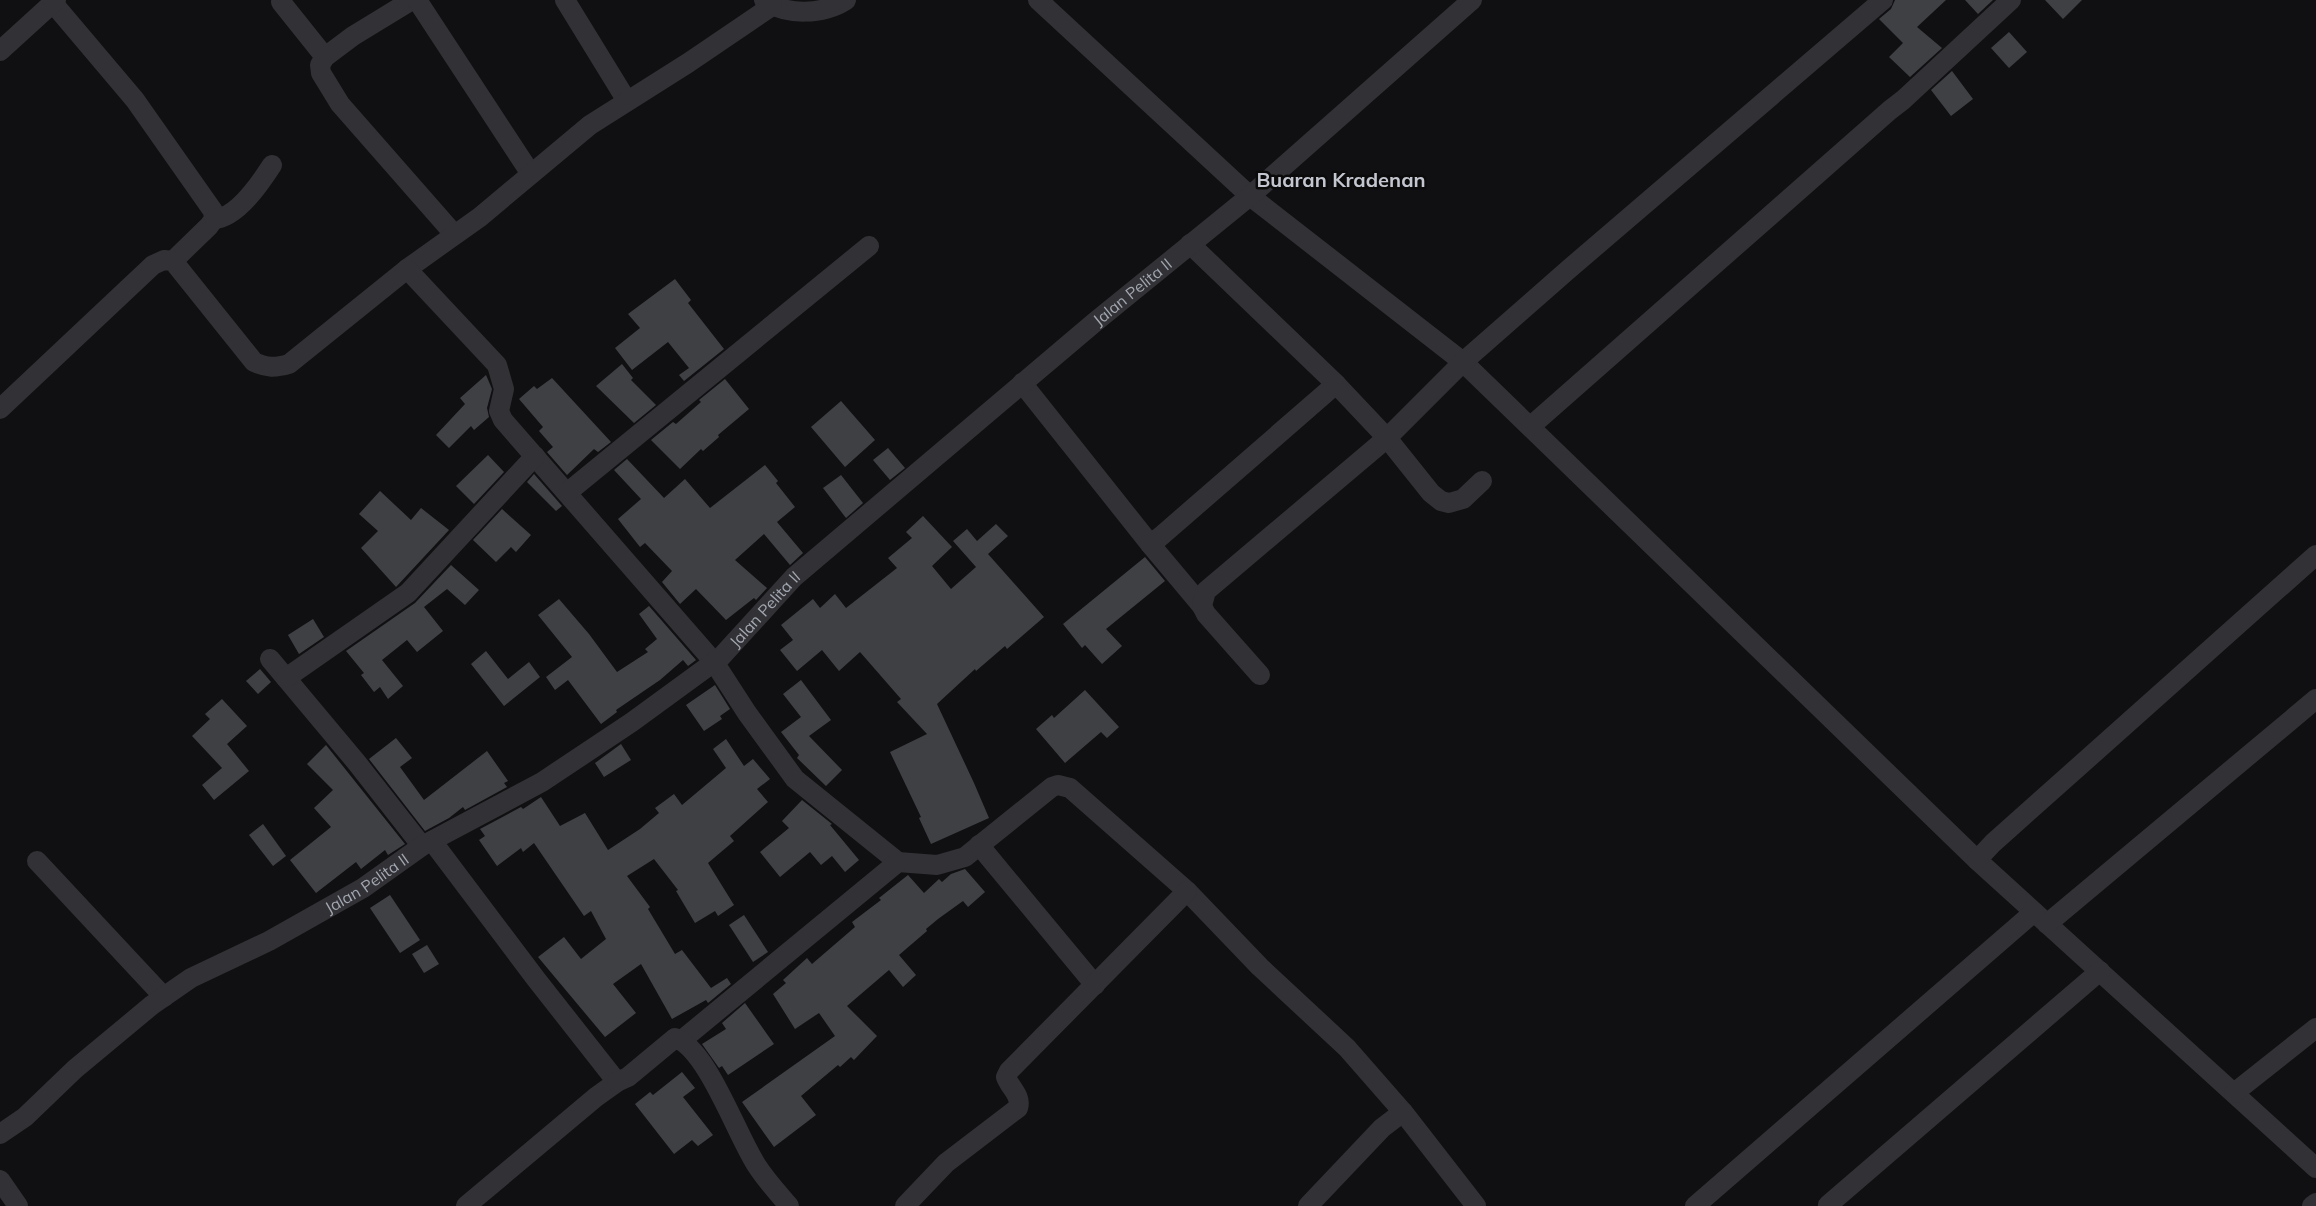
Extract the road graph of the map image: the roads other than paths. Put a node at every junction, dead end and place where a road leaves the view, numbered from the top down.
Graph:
1 (412, 0) edge
2 (417, 0) edge
3 (565, 0) edge
4 (846, 0) edge
5 (1038, 0) edge
6 (1472, 0) edge
7 (1882, 0) edge
8 (2011, 0) edge
9 (55, 1) edge
10 (281, 2) dead end
11 (768, 3) edge
12 (0, 51) edge
13 (325, 57) junction
14 (627, 100) junction
15 (273, 165) dead end
16 (531, 174) junction
17 (1250, 196) junction
18 (214, 219) junction
19 (454, 234) junction
20 (1190, 244) junction
21 (869, 246) dead end
22 (173, 261) junction
23 (407, 269) junction
24 (1463, 362) junction
25 (1022, 383) junction
26 (1336, 384) junction
27 (0, 409) edge
28 (1531, 426) junction
29 (1387, 438) junction
30 (535, 456) junction
31 (1482, 481) dead end
32 (568, 492) junction
33 (1150, 544) junction
34 (2316, 555) edge
35 (1202, 606) junction
36 (270, 659) dead end
37 (714, 662) junction
38 (1260, 675) dead end
39 (286, 678) junction
40 (2316, 699) edge
41 (427, 844) junction
42 (979, 845) junction
43 (1977, 860) junction
44 (37, 861) dead end
45 (898, 862) junction
46 (1187, 891) junction
47 (2040, 918) junction
48 (2100, 971) junction
49 (1095, 985) junction
50 (164, 997) junction
51 (2316, 1028) edge
52 (682, 1040) junction
53 (617, 1082) junction
54 (2234, 1093) junction
55 (1402, 1112) junction
56 (0, 1134) edge
57 (2316, 1168) edge
58 (0, 1180) edge
59 (2316, 1203) edge
60 (1828, 1205) edge
61 (18, 1206) edge
62 (466, 1206) edge
63 (789, 1206) edge
64 (905, 1206) edge
65 (1308, 1206) edge
66 (1476, 1206) edge
67 (1695, 1206) edge
68 (2312, 1206) edge

1 - 13 street
2 - 16 street
3 - 14 street
4 - 11 street
5 - 17 street
6 - 17 street, Jalan Pelita II
7 - 24 street
8 - 28 street
9 - 12 street
9 - 18 street
10 - 13 street
11 - 14 street
13 - 19 street
14 - 16 street
15 - 18 street
16 - 19 street
17 - 20 street, Jalan Pelita II
17 - 24 street
18 - 22 street
19 - 23 street
20 - 25 street, Jalan Pelita II
20 - 26 street
21 - 32 street
22 - 23 street
22 - 27 street
23 - 30 street
24 - 28 street
24 - 29 street
25 - 33 street
25 - 37 street, Jalan Pelita II
26 - 29 street
26 - 33 street
28 - 43 street
29 - 31 street
29 - 35 street
30 - 32 street
30 - 39 street
32 - 37 street
33 - 35 street
34 - 43 street
35 - 38 street
36 - 39 street
37 - 41 street, Jalan Pelita II
37 - 45 street
39 - 41 street
40 - 47 street
41 - 50 street, Jalan Pelita II
41 - 53 street
42 - 45 street
42 - 46 street
42 - 49 street
43 - 47 street
44 - 50 street
45 - 52 street
46 - 49 street
46 - 55 street
47 - 48 street
47 - 67 street
48 - 54 street
48 - 60 street
49 - 64 street
50 - 56 street, Jalan Pelita II
51 - 54 street
52 - 53 street
52 - 63 street
53 - 62 street
54 - 57 street
55 - 65 street
55 - 66 street
58 - 61 street
59 - 68 street

